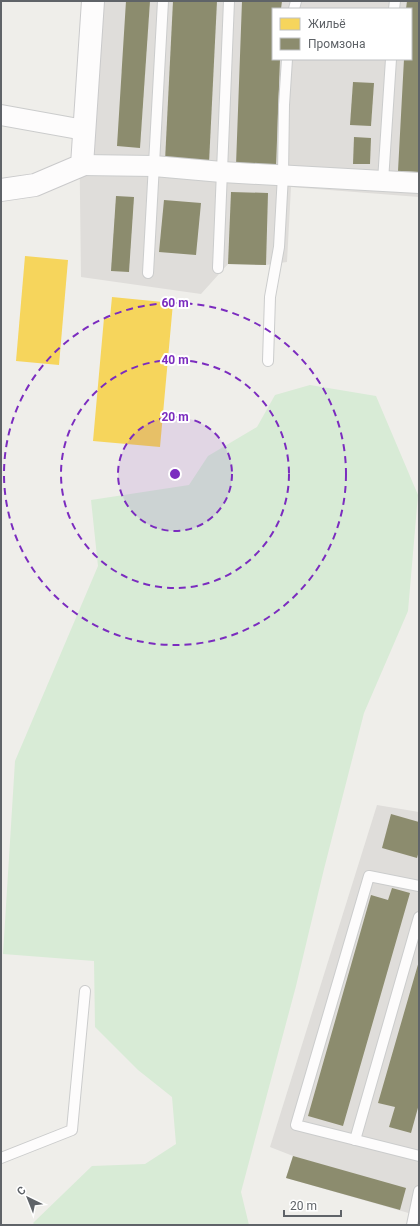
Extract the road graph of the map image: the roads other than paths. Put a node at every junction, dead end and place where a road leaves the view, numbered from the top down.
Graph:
1 (93, 1) edge
2 (163, 1) edge
3 (229, 1) edge
4 (287, 60) edge
5 (391, 60) edge
6 (1, 115) edge
7 (84, 130) junction
8 (82, 165) junction
9 (154, 166) junction
10 (222, 172) junction
11 (283, 175) junction
12 (383, 181) junction
13 (419, 183) edge
14 (1, 190) edge
15 (218, 268) dead end
16 (148, 273) dead end
17 (268, 361) dead end
18 (419, 886) edge
19 (419, 917) edge
20 (85, 991) dead end
21 (355, 1140) junction
22 (419, 1157) edge
23 (1, 1158) edge
24 (419, 1191) edge
25 (412, 1225) edge

1 - 7 street
2 - 9 lane
3 - 10 lane
4 - 11 lane
5 - 12 lane
6 - 7 street
7 - 8 street
8 - 9 street
8 - 14 street
9 - 10 street
9 - 16 lane
10 - 11 street
10 - 15 lane
11 - 12 street
11 - 17 lane
12 - 13 street
18 - 21 lane
19 - 21 lane
20 - 23 lane
21 - 22 lane
24 - 25 lane

